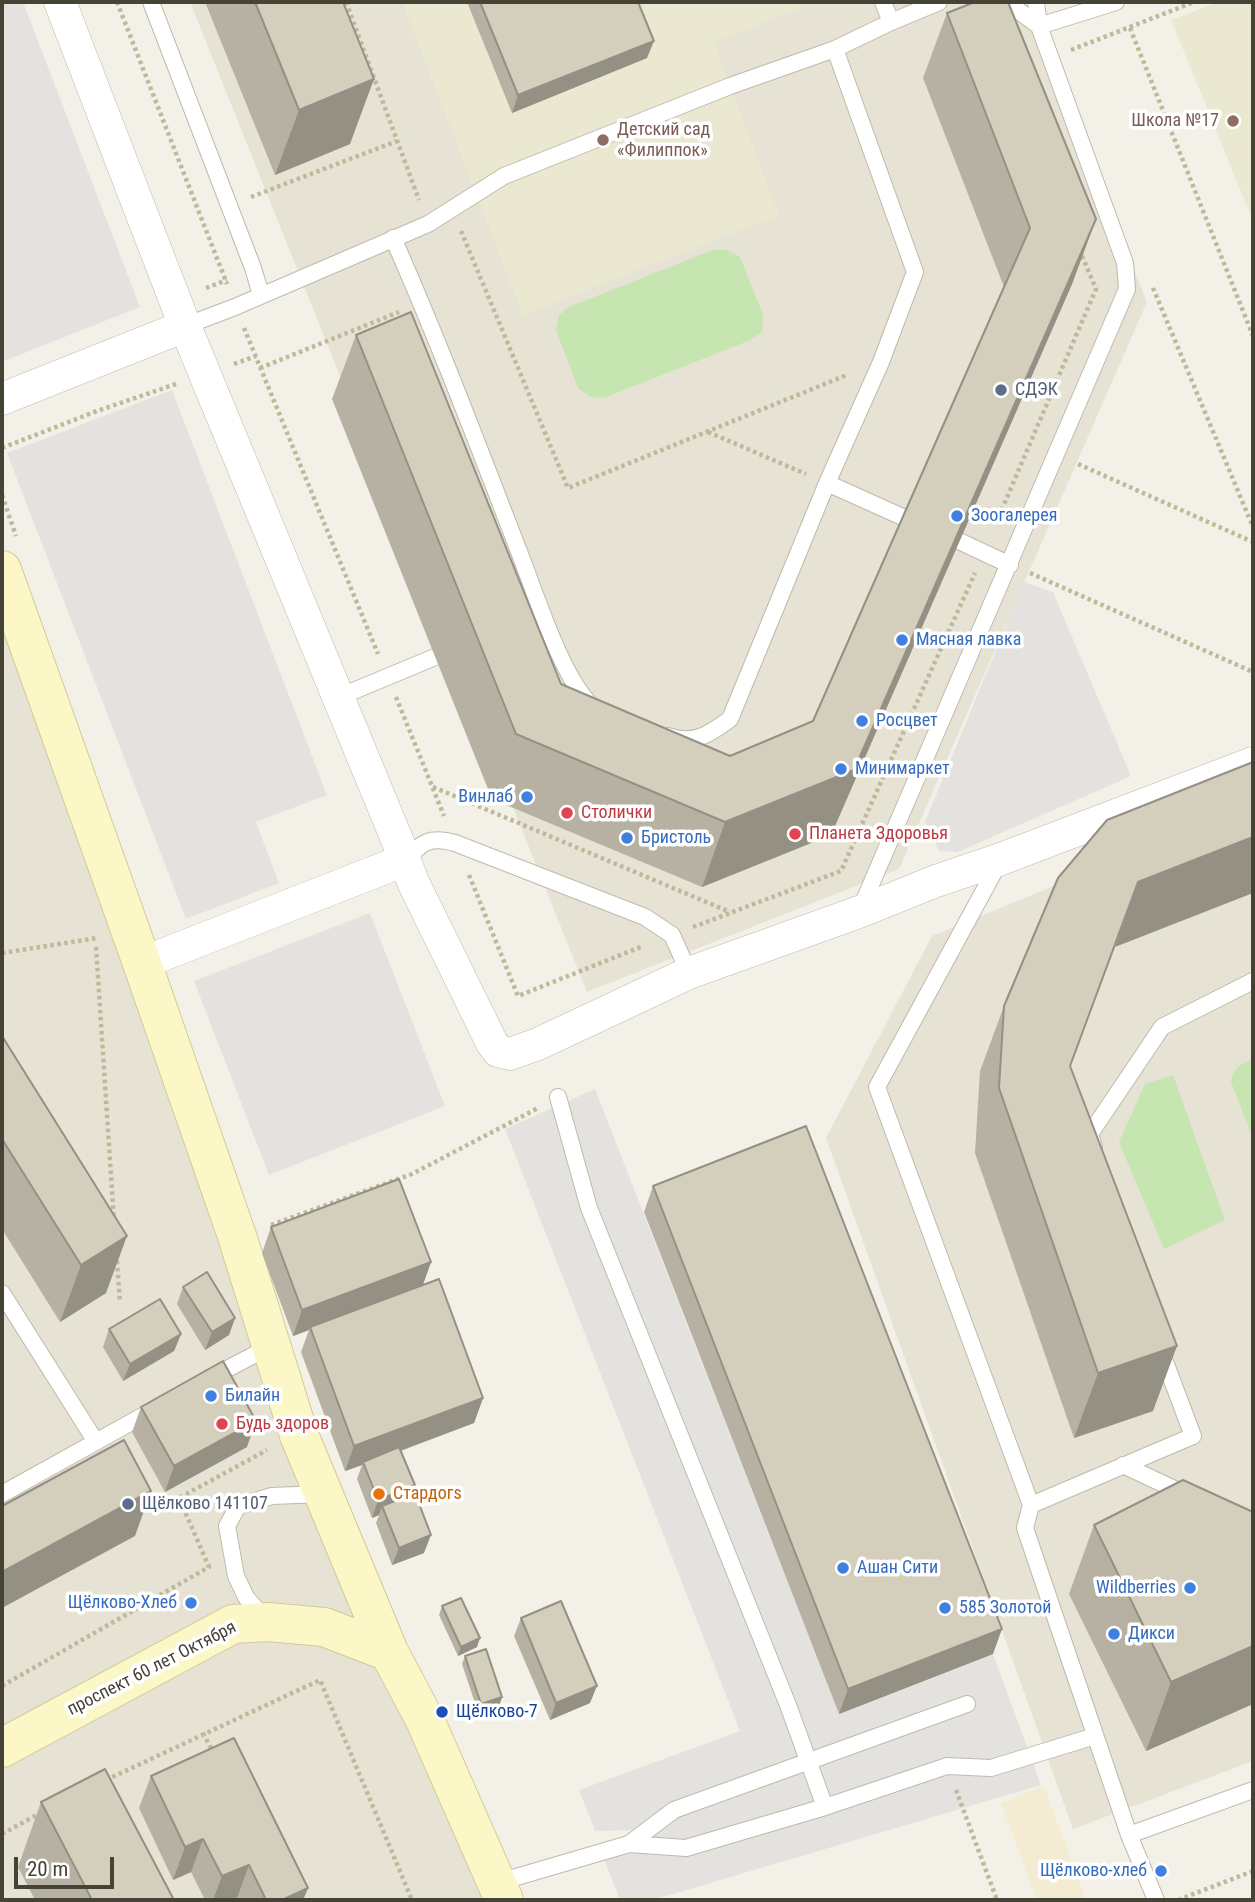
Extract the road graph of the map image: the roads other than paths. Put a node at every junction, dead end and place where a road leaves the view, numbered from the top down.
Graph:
1 (60, 2) edge
2 (150, 2) edge
3 (883, 2) edge
4 (939, 2) edge
5 (1007, 2) edge
6 (1036, 2) edge
7 (1116, 2) edge
8 (891, 22) junction
9 (1040, 26) junction
10 (835, 49) junction
11 (393, 238) junction
12 (261, 295) junction
13 (184, 326) junction
14 (2, 399) edge
15 (827, 484) junction
16 (907, 519) edge
17 (959, 541) edge
18 (1010, 565) junction
19 (2, 570) edge
20 (543, 612) junction
21 (522, 621) edge
22 (436, 657) dead end
23 (338, 696) junction
24 (611, 717) edge
25 (656, 732) edge
26 (1253, 763) edge
27 (1001, 859) junction
28 (405, 860) junction
29 (859, 912) junction
30 (142, 963) junction
31 (689, 972) junction
32 (1253, 981) edge
33 (558, 1097) road end
34 (1098, 1159) edge
35 (2, 1293) edge
36 (1156, 1336) edge
37 (271, 1346) junction
38 (193, 1387) edge
39 (169, 1401) edge
40 (96, 1442) junction
41 (1123, 1465) junction
42 (2, 1494) edge
43 (322, 1494) junction
44 (1206, 1503) edge
45 (1031, 1505) junction
46 (268, 1622) junction
47 (389, 1652) junction
48 (967, 1704) dead end
49 (1095, 1736) junction
50 (2, 1748) edge
51 (808, 1760) junction
52 (1253, 1790) edge
53 (825, 1807) junction
54 (1129, 1835) junction
55 (629, 1844) junction
56 (500, 1891) edge
57 (1155, 1900) edge

1 - 13 street
2 - 12 lane
3 - 8 lane
4 - 8 lane
5 - 9 lane
6 - 9 lane
7 - 9 lane
8 - 10 lane
9 - 18 lane
10 - 11 lane
10 - 15 lane
11 - 12 lane
11 - 20 lane
12 - 13 lane
13 - 14 street
13 - 23 street
15 - 16 lane
15 - 25 lane
17 - 18 lane
18 - 29 lane
19 - 30 street
20 - 21 lane
20 - 24 lane
22 - 23 lane
23 - 28 street
26 - 27 street
27 - 29 street
27 - 45 lane
28 - 30 street
28 - 31 lane
28 - 31 street
29 - 31 street
30 - 37 street
32 - 34 lane
33 - 51 lane
35 - 40 lane
36 - 41 lane
37 - 38 lane
37 - 43 street
39 - 40 lane
40 - 42 lane
41 - 44 lane
41 - 45 lane
43 - 46 lane
43 - 47 street
45 - 49 lane
46 - 47 street, проспект 60 лет Октября
46 - 50 street, проспект 60 лет Октября
47 - 56 street
48 - 51 lane
49 - 53 lane
49 - 54 lane
51 - 53 lane
51 - 55 lane
52 - 54 lane
53 - 55 lane
54 - 57 lane
55 - 56 lane

